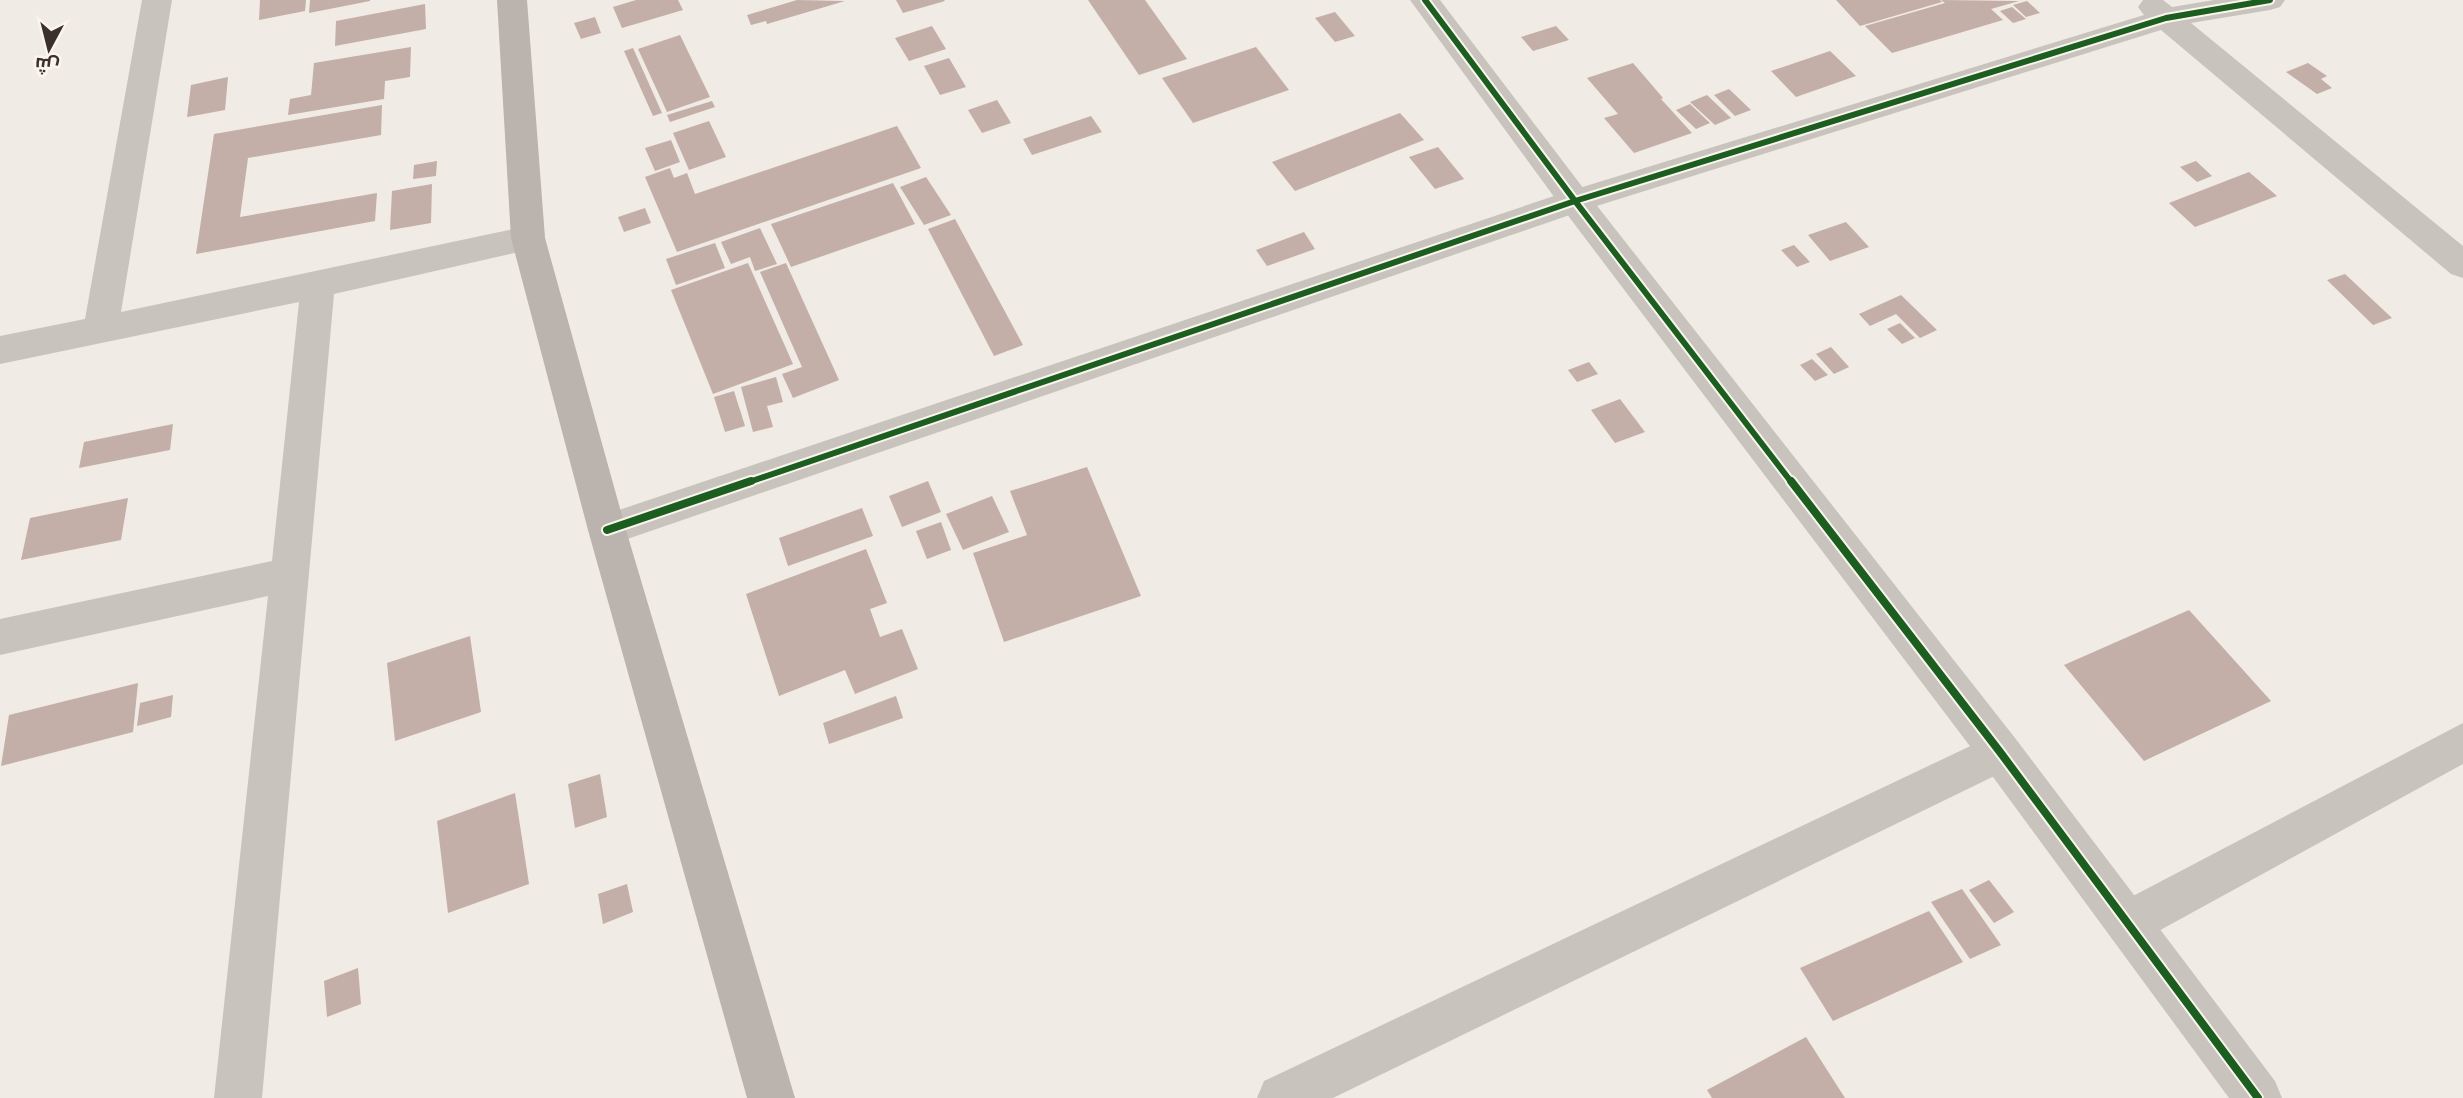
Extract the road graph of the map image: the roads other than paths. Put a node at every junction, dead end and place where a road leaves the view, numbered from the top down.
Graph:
1 (157, 0) edge
2 (512, 0) edge
3 (1425, 0) edge
4 (2270, 0) edge
5 (2156, 9) edge
6 (1575, 201) junction
7 (528, 239) junction
8 (2463, 265) edge
9 (318, 285) junction
10 (101, 328) junction
11 (0, 349) edge
12 (607, 530) junction
13 (289, 574) junction
14 (0, 637) edge
15 (2463, 742) edge
16 (2000, 752) junction
17 (2128, 923) junction
18 (237, 1098) edge
19 (771, 1098) edge
20 (1281, 1098) edge
21 (2258, 1098) edge

1 - 10 street
2 - 7 main road
3 - 6 street
4 - 5 street
5 - 6 street
5 - 8 street
6 - 12 street
6 - 16 street
7 - 9 street
7 - 12 main road
9 - 10 street
9 - 13 street
10 - 11 street
12 - 19 main road
13 - 14 street
13 - 18 street
15 - 17 street
16 - 17 street
16 - 20 street
17 - 21 street

